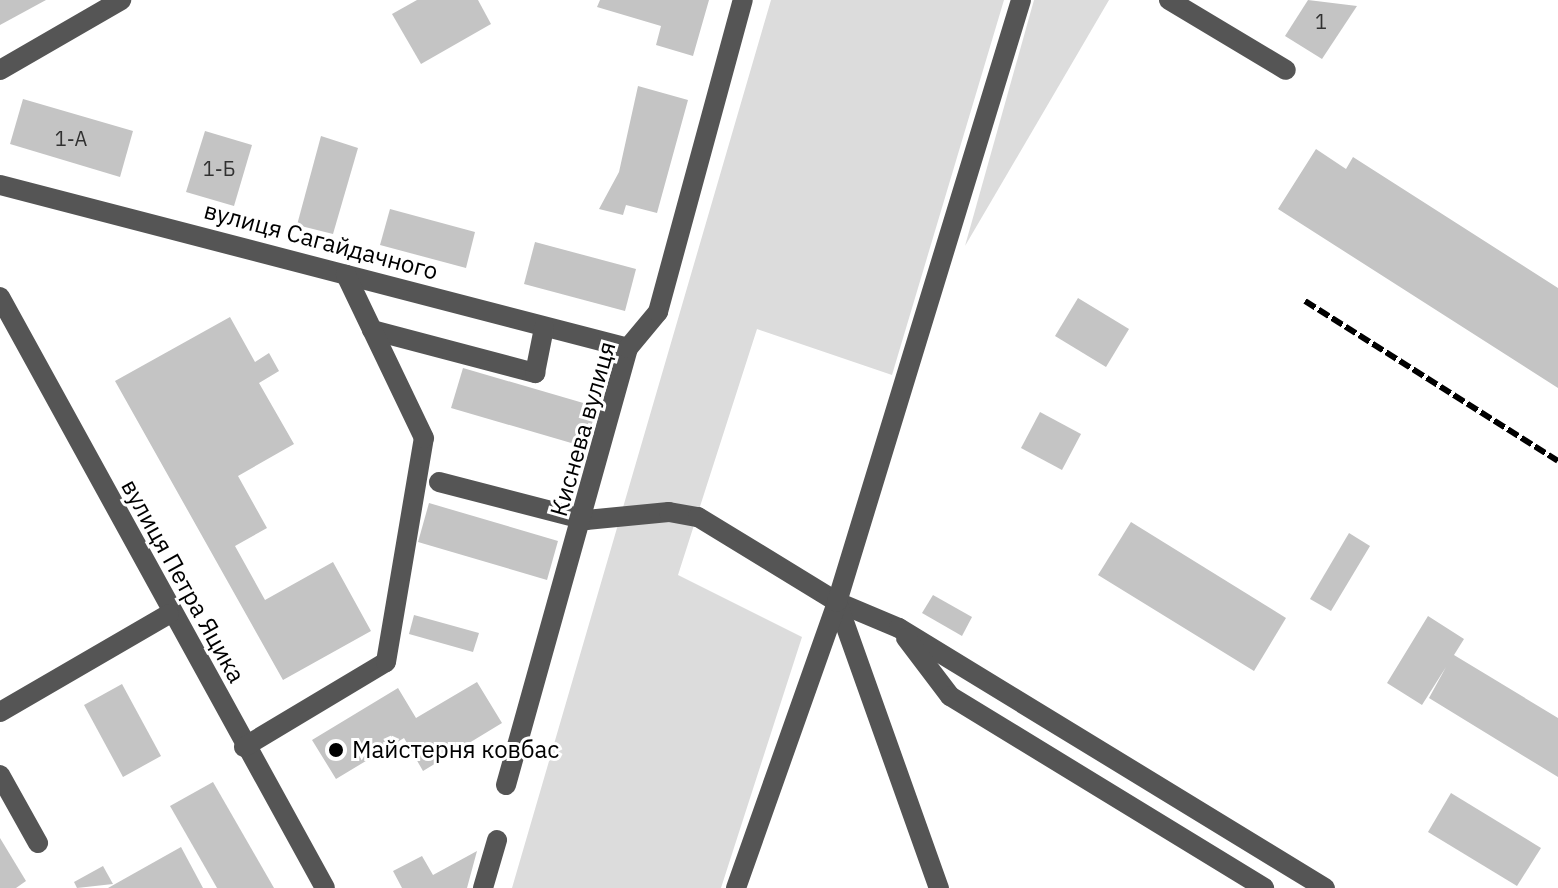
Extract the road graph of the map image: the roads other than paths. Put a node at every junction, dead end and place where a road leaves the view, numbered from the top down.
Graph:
1 (121, 0) edge
2 (743, 0) edge
3 (1021, 0) edge
4 (1169, 0) edge
5 (0, 70) edge
6 (1286, 70) dead end
7 (0, 185) edge
8 (346, 275) junction
9 (0, 297) edge
10 (544, 328) junction
11 (372, 330) junction
12 (628, 348) junction
13 (439, 482) dead end
14 (586, 520) junction
15 (837, 602) junction
16 (169, 614) junction
17 (899, 628) junction
18 (0, 712) edge
19 (244, 747) junction
20 (0, 775) edge
21 (506, 785) dead end
22 (497, 840) dead end
23 (38, 843) dead end
24 (325, 888) edge
25 (483, 888) edge
26 (736, 888) edge
27 (939, 888) edge
28 (1264, 888) edge
29 (1325, 888) edge

1 - 5 street
2 - 12 street, Киснева вулиця
3 - 15 street
4 - 6 street
7 - 8 street, вулиця Сагайдачного
8 - 10 street, вулиця Сагайдачного
8 - 11 street
9 - 16 street, вулиця Петра Яцика
10 - 11 street
10 - 12 street, вулиця Сагайдачного
11 - 19 street
12 - 14 street, Киснева вулиця
13 - 14 street
14 - 15 street
14 - 21 street, Киснева вулиця
15 - 17 street
15 - 26 street
15 - 27 street
16 - 18 street
16 - 19 street, вулиця Петра Яцика
17 - 28 street
17 - 29 street
19 - 24 street, вулиця Петра Яцика
20 - 23 street
22 - 25 street

